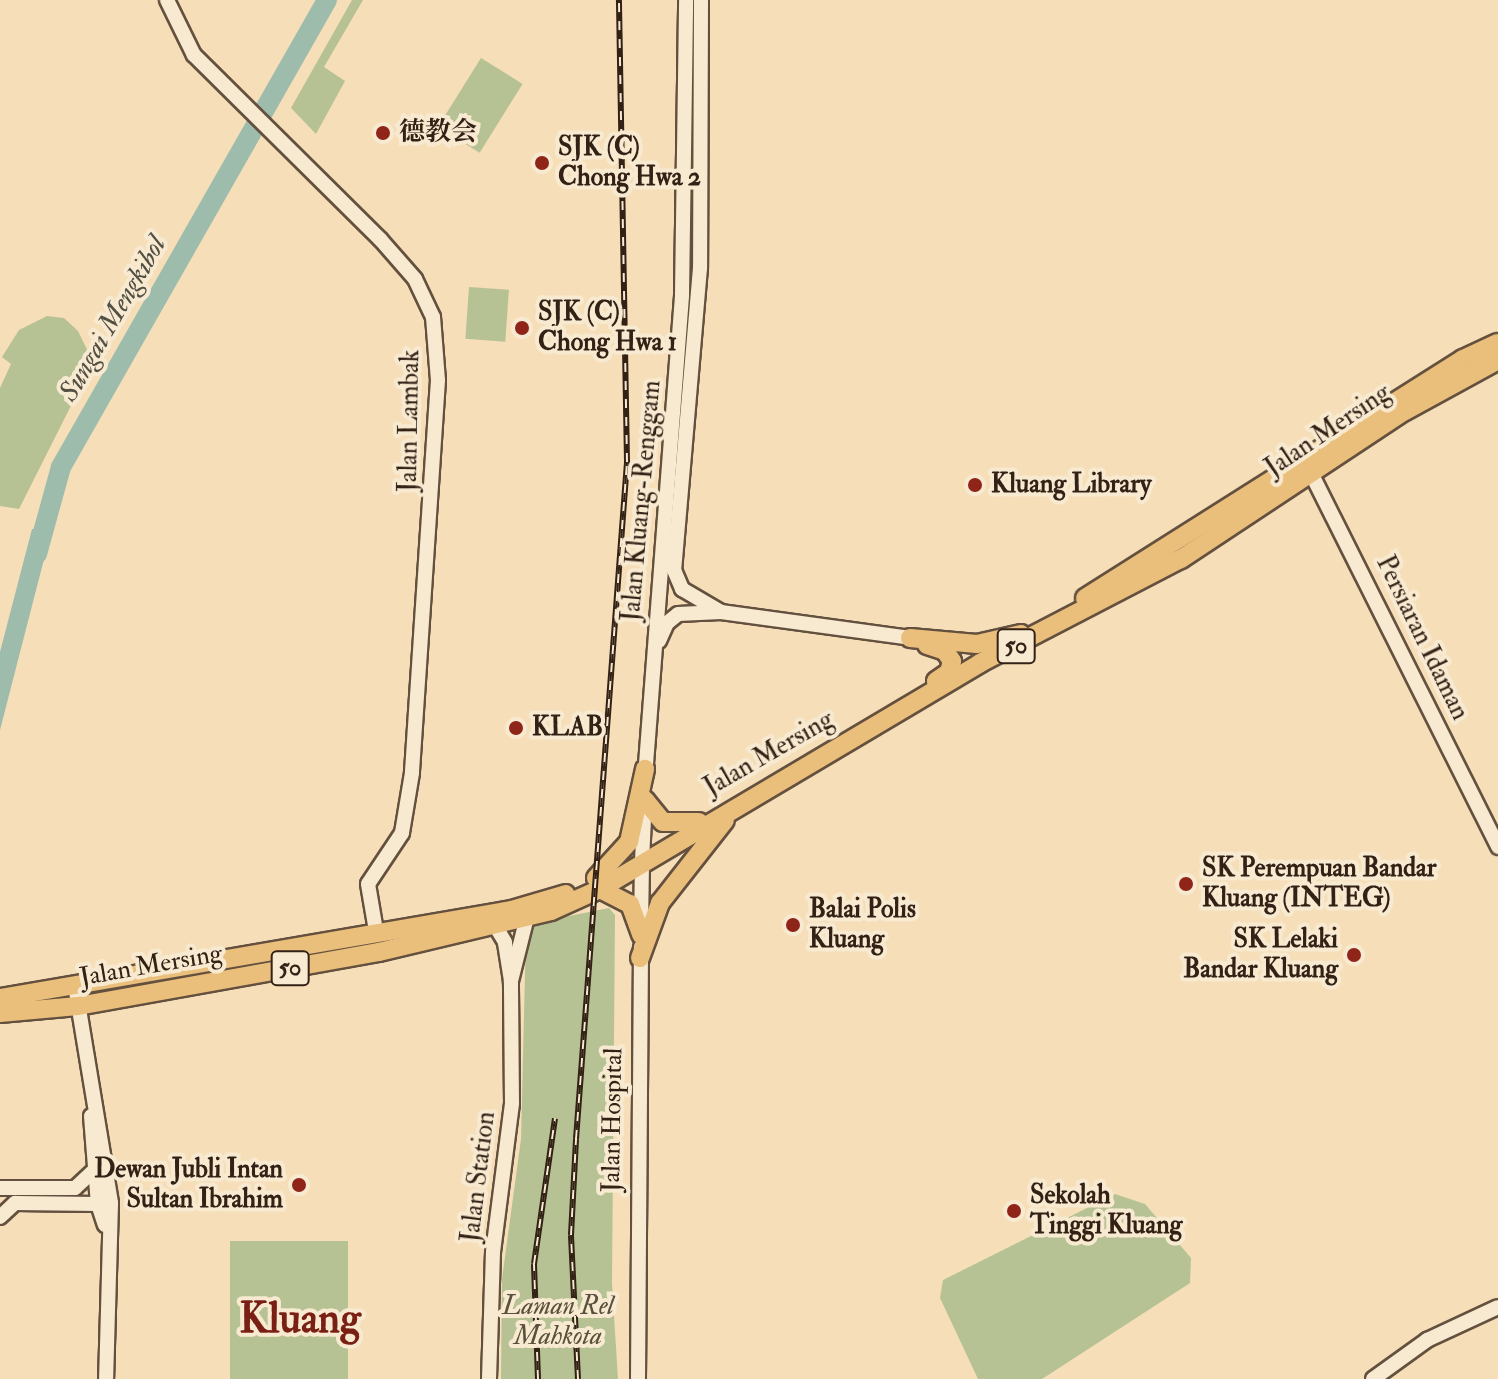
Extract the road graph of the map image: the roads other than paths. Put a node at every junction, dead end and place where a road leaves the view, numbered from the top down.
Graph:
1 (167, 0) edge
2 (686, 0) edge
3 (701, 0) edge
4 (1498, 343) edge
5 (1498, 360) edge
6 (1312, 475) junction
7 (1278, 495) junction
8 (1335, 519) junction
9 (721, 612) junction
10 (910, 638) junction
11 (654, 652) junction
12 (876, 722) junction
13 (645, 769) junction
14 (750, 795) junction
15 (645, 800) junction
16 (710, 820) junction
17 (1498, 847) edge
18 (642, 861) junction
19 (599, 883) junction
20 (526, 921) junction
21 (496, 927) junction
22 (376, 931) junction
23 (641, 935) junction
24 (414, 942) junction
25 (640, 958) junction
26 (511, 981) junction
27 (75, 985) junction
28 (6, 1004) edge
29 (78, 1006) junction
30 (92, 1112) junction
31 (94, 1170) junction
32 (0, 1188) edge
33 (98, 1204) junction
34 (0, 1217) edge
35 (106, 1229) junction
36 (1498, 1307) edge
37 (106, 1379) edge
38 (489, 1379) edge
39 (638, 1379) edge
40 (1373, 1379) edge

1 - 22 street, Jalan Lambak
2 - 11 street, Jalan Kluang-Renggam
3 - 9 street, Jalan Kluang-Renggam
4 - 10 highway
5 - 6 highway, Jalan Mersing / 50
6 - 7 highway, Jalan Mersing / 50
6 - 8 street, Persiaran Idaman
7 - 8 street, Persiaran Idaman
7 - 12 highway, Jalan Mersing / 50
8 - 17 street, Persiaran Idaman
9 - 10 street
9 - 11 street
10 - 12 highway
11 - 13 street, Jalan Kluang-Renggam
12 - 14 highway, Jalan Mersing / 50
13 - 15 street, Jalan Kluang-Renggam
13 - 19 highway
14 - 16 highway, Jalan Mersing / 50
14 - 25 highway
15 - 16 highway
15 - 18 street, Jalan Kluang-Renggam
16 - 18 highway, Jalan Mersing / 50
18 - 19 highway, Jalan Mersing / 50
18 - 23 street, Jalan Hospital
19 - 20 highway, Jalan Mersing / 50
19 - 22 highway, Jalan Mersing / 50
19 - 23 highway
20 - 21 highway, Jalan Mersing / 50
20 - 26 street, Jalan Station
21 - 24 highway, Jalan Mersing / 50
21 - 26 street, Jalan Station
22 - 24 highway
22 - 27 highway, Jalan Mersing / 50
23 - 25 street, Jalan Hospital
24 - 29 highway, Jalan Mersing / 50
25 - 39 street, Jalan Hospital
26 - 38 street, Jalan Station
27 - 28 highway, Jalan Mersing / 50
27 - 29 street
28 - 29 highway, Jalan Mersing / 50
29 - 30 street
30 - 31 street
30 - 35 street
31 - 32 street
31 - 33 street
33 - 34 street
33 - 35 street
35 - 37 street
36 - 40 street

